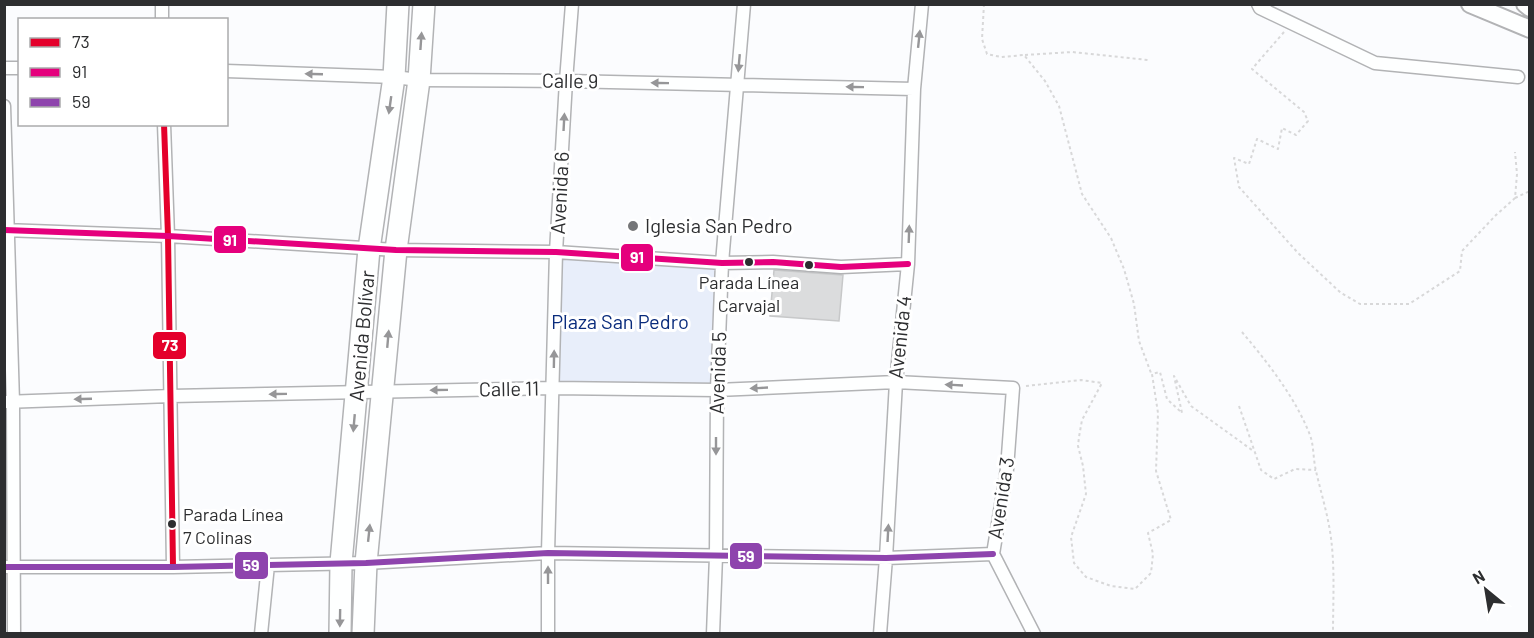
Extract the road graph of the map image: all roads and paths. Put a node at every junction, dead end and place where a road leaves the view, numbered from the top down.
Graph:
1 (398, 4) edge
2 (424, 4) edge
3 (572, 4) edge
4 (744, 4) edge
5 (922, 4) edge
6 (984, 4) edge
7 (1258, 4) edge
8 (1470, 4) edge
9 (1524, 4) edge
10 (1530, 8) edge
11 (1292, 23) junction
12 (1530, 29) edge
13 (1024, 55) junction
14 (1148, 60) dead end
15 (228, 71) edge
16 (394, 77) junction
17 (1518, 77) dead end
18 (419, 80) junction
19 (566, 81) junction
20 (737, 84) junction
21 (914, 89) junction
22 (4, 106) edge
23 (164, 126) edge
24 (1515, 152) dead end
25 (1530, 191) edge
26 (1515, 198) junction
27 (7, 230) edge
28 (168, 236) junction
29 (369, 249) junction
30 (396, 250) junction
31 (556, 252) junction
32 (722, 263) junction
33 (908, 264) junction
34 (1242, 332) dead end
35 (1152, 374) junction
36 (896, 382) junction
37 (553, 388) junction
38 (1013, 388) junction
39 (717, 390) junction
40 (357, 392) junction
41 (383, 392) junction
42 (171, 396) junction
43 (9, 402) edge
44 (1239, 406) dead end
45 (1252, 450) dead end
46 (1316, 470) junction
47 (548, 553) junction
48 (993, 554) junction
49 (716, 556) junction
50 (886, 558) junction
51 (341, 563) junction
52 (366, 563) junction
53 (268, 565) junction
54 (10, 567) edge
55 (173, 567) junction
56 (14, 633) edge
57 (261, 633) edge
58 (340, 633) edge
59 (363, 633) edge
60 (548, 633) edge
61 (713, 633) edge
62 (880, 633) edge
63 (1034, 633) edge
64 (1333, 633) edge

1 - 16 highway, Avenida Bolívar
18 -> 2 highway, Avenida Bolívar
3 - 19 street, Avenida 6
4 -> 20 street, Avenida 5
21 -> 5 street, Avenida 4
6 - 13 path
7 - 11 street
8 - 12 street
9 - 10 street
11 - 17 street
11 - 26 path
13 - 14 path
13 - 35 path
16 -> 15 street, Calle 9
16 - 18 street, Calle 9
16 -> 29 highway, Avenida Bolívar
18 - 19 street, Calle 9
18 - 30 highway, Avenida Bolívar
20 -> 19 street, Calle 9
31 -> 19 street, Avenida 6
21 -> 20 street, Calle 9
20 - 32 street, Avenida 5
33 -> 21 street, Avenida 4
22 - 27 street
23 - 28 street
24 - 26 path
25 - 26 path
27 - 28 street
27 - 43 street
28 - 29 street
28 - 42 street
29 - 30 street
29 - 40 highway, Avenida Bolívar
30 - 31 street
41 -> 30 highway, Avenida Bolívar
31 - 32 street
37 -> 31 street, Avenida 6
32 - 33 street
32 - 39 street, Avenida 5
33 - 36 street, Avenida 4
34 - 46 path
35 - 38 path
35 - 45 path
38 -> 36 street, Calle 11
36 -> 39 street, Calle 11
50 -> 36 street, Avenida 4
37 - 39 street, Calle 11
37 -> 41 street, Calle 11
37 - 47 street, Avenida 6
38 - 48 street, Avenida 3
39 -> 49 street, Avenida 5
40 - 41 street, Calle 11
40 -> 42 street, Calle 11
40 -> 51 highway, Avenida Bolívar
52 -> 41 highway, Avenida Bolívar
42 -> 43 street, Calle 11
42 - 55 street
43 - 54 street
44 - 46 path
46 - 64 path
47 - 49 street
47 - 52 street
60 -> 47 street, Avenida 6
48 - 50 street
48 - 63 street, Avenida 3
49 - 50 street
49 - 61 street, Avenida 5
50 - 62 street, Avenida 4
51 - 52 street
51 - 53 street
51 -> 58 highway, Avenida Bolívar
52 - 59 highway, Avenida Bolívar
53 - 55 street
53 - 57 street
54 - 55 street
54 - 56 street

